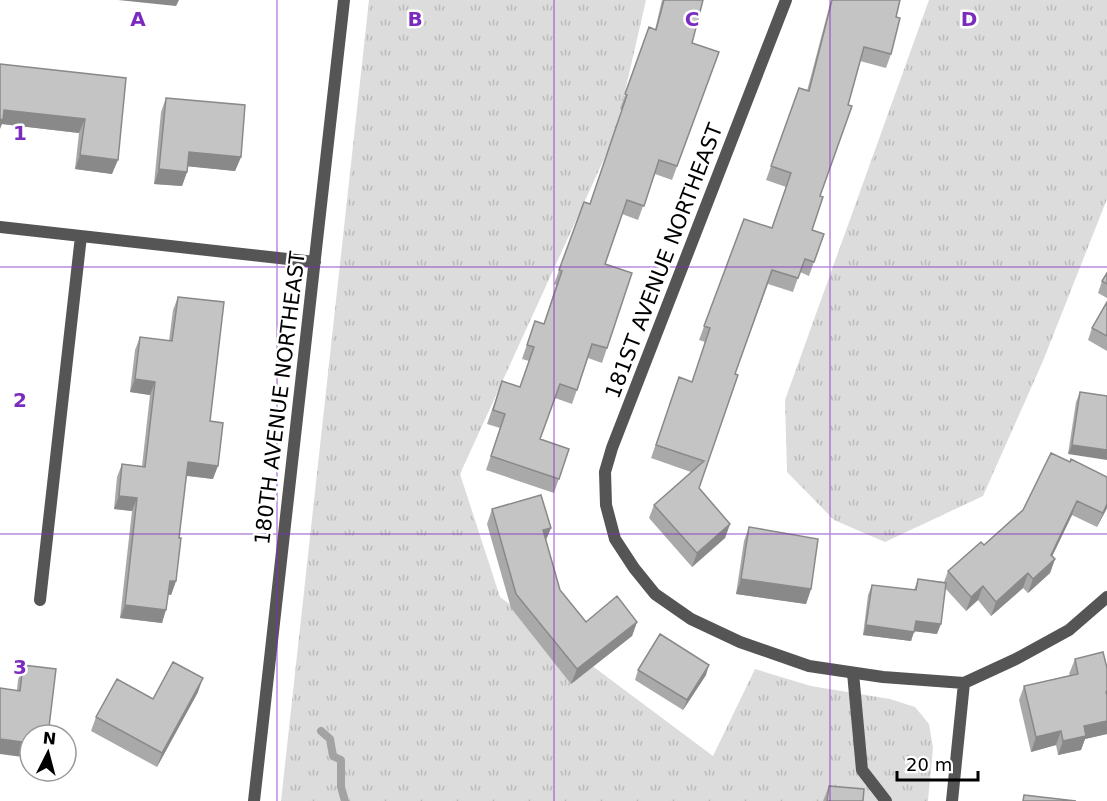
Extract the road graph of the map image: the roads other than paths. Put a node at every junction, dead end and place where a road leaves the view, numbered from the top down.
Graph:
1 (344, 0) edge
2 (786, 0) edge
3 (0, 226) edge
4 (81, 236) junction
5 (315, 262) junction
6 (1107, 597) edge
7 (40, 600) dead end
8 (853, 673) junction
9 (964, 684) junction
10 (254, 801) edge
11 (886, 801) edge
12 (952, 801) edge

1 - 5 street, 180TH AVENUE NORTHEAST
2 - 8 street, 181ST AVENUE NORTHEAST
3 - 4 street
4 - 5 street
4 - 7 street
5 - 10 street, 180TH AVENUE NORTHEAST
6 - 9 street
8 - 9 street, 181ST AVENUE NORTHEAST
8 - 11 street
9 - 12 street

